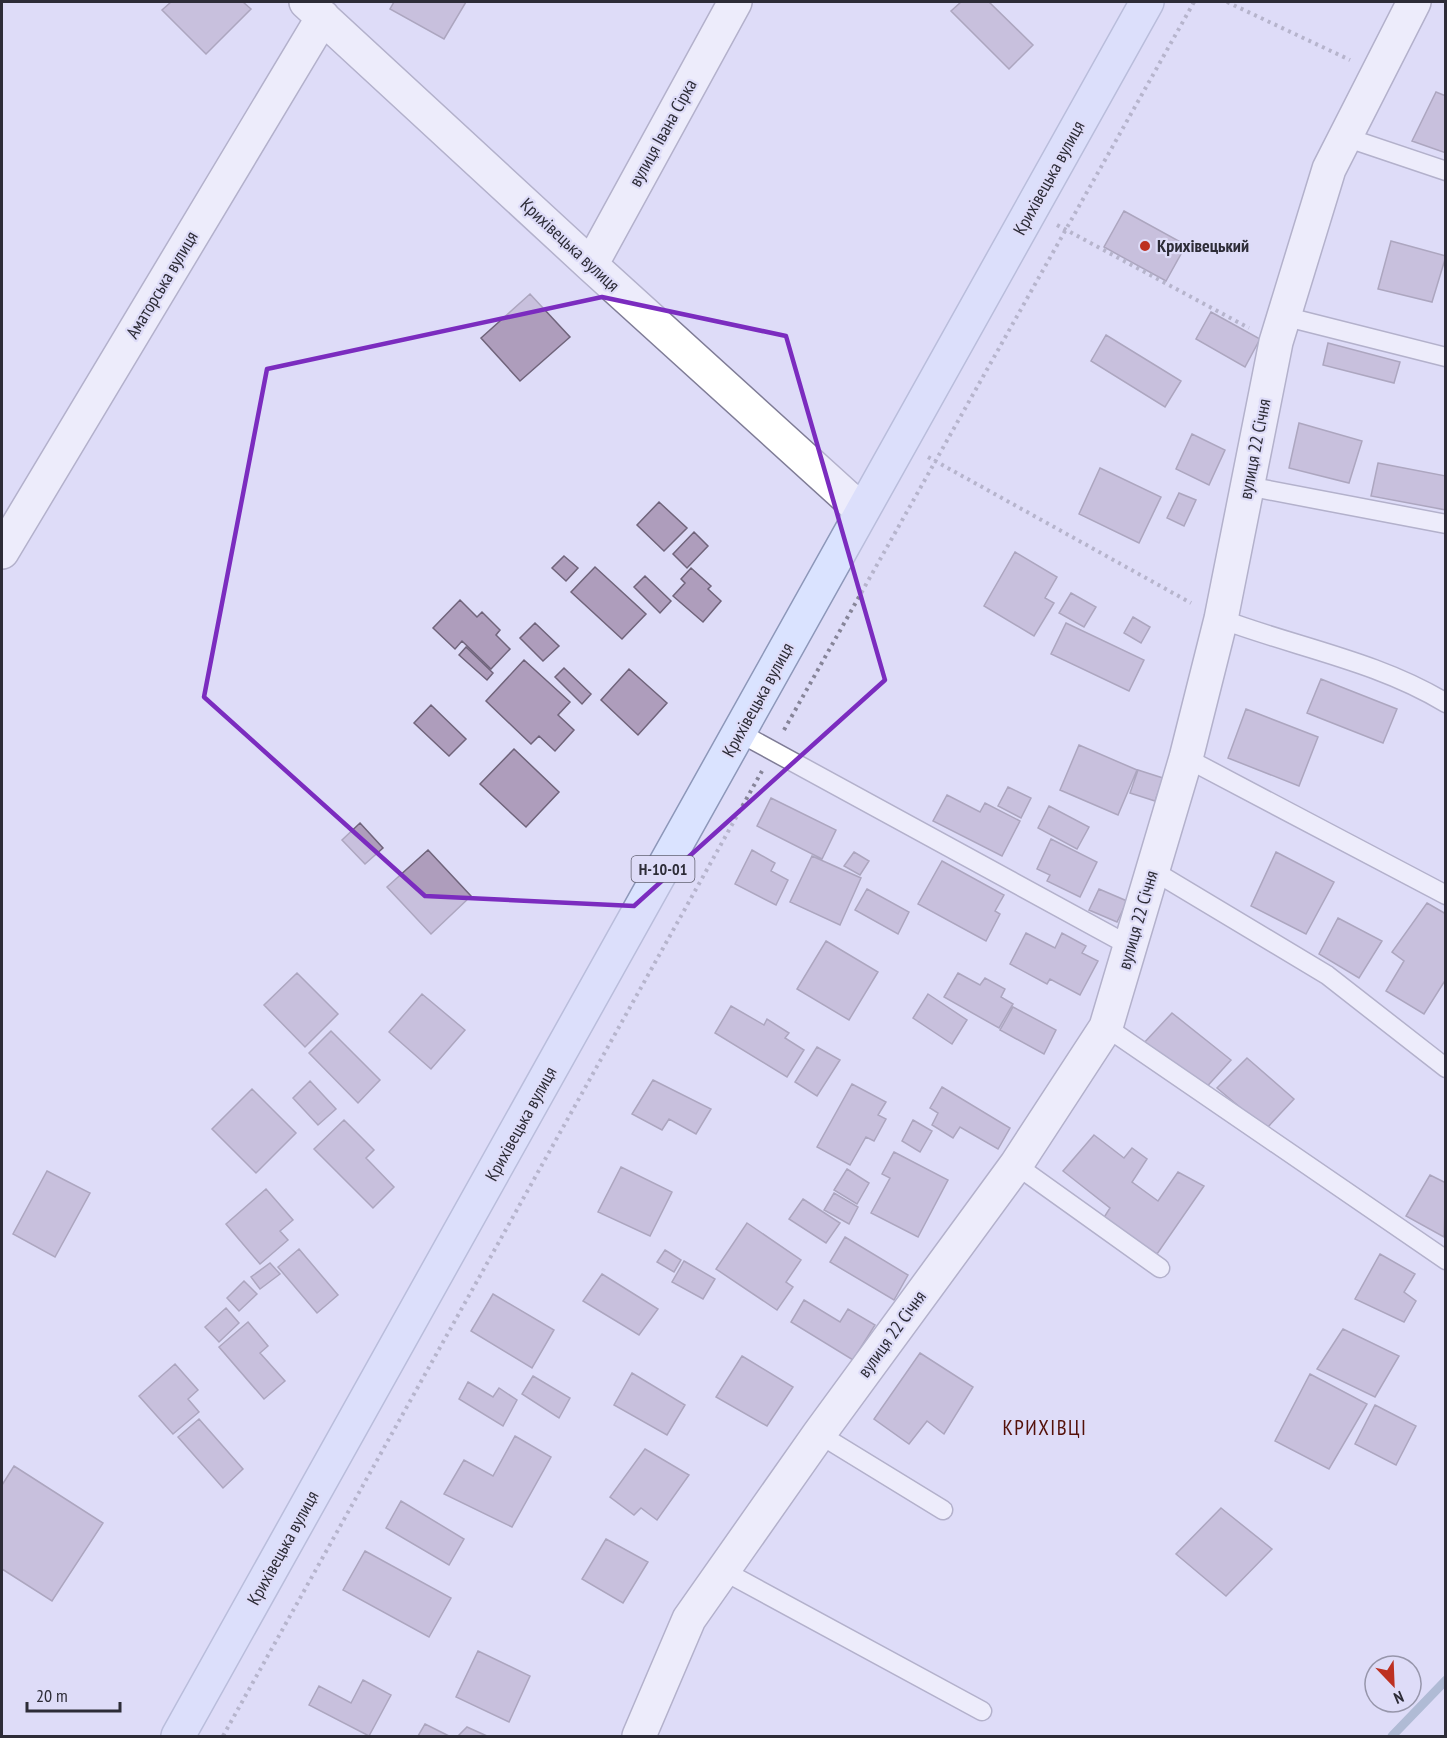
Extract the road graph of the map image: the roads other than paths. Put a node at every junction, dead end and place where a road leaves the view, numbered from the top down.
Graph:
1 (735, 2) edge
2 (1147, 2) edge
3 (1414, 2) edge
4 (326, 11) edge
5 (1345, 137) junction
6 (1446, 171) edge
7 (591, 265) junction
8 (1280, 329) junction
9 (1446, 357) edge
10 (1247, 486) junction
11 (862, 511) junction
12 (1446, 524) edge
13 (2, 552) edge
14 (1221, 619) junction
15 (1446, 703) edge
16 (740, 733) junction
17 (1186, 758) junction
18 (1152, 870) junction
19 (1446, 895) edge
20 (1130, 945) junction
21 (1106, 1027) junction
22 (1446, 1068) edge
23 (1016, 1165) junction
24 (1446, 1260) edge
25 (1160, 1268) dead end
26 (819, 1434) junction
27 (943, 1510) dead end
28 (722, 1570) junction
29 (982, 1712) dead end
30 (178, 1737) edge
31 (639, 1737) edge

1 - 7 street, вулиця Івана Сірка
2 - 11 main road, Крихівецька вулиця / Н-10-01
3 - 5 street, вулиця 22 Січня
4 - 7 street, Крихівецька вулиця
4 - 13 street, Аматорська вулиця
5 - 6 lane
5 - 8 street, вулиця 22 Січня
7 - 11 street, Крихівецька вулиця
8 - 9 lane
8 - 10 street, вулиця 22 Січня
10 - 12 lane
10 - 14 street, вулиця 22 Січня
11 - 16 main road, Крихівецька вулиця / Н-10-01
14 - 15 lane
14 - 17 street, вулиця 22 Січня
16 - 20 lane
16 - 30 main road, Крихівецька вулиця / Н-10-01
17 - 18 street, вулиця 22 Січня
17 - 19 lane
18 - 20 street, вулиця 22 Січня
18 - 22 lane
20 - 21 street, вулиця 22 Січня
21 - 23 street, вулиця 22 Січня
21 - 24 lane
23 - 25 lane
23 - 26 street, вулиця 22 Січня
26 - 27 lane
26 - 28 street, вулиця 22 Січня
28 - 29 lane
28 - 31 street, вулиця 22 Січня

